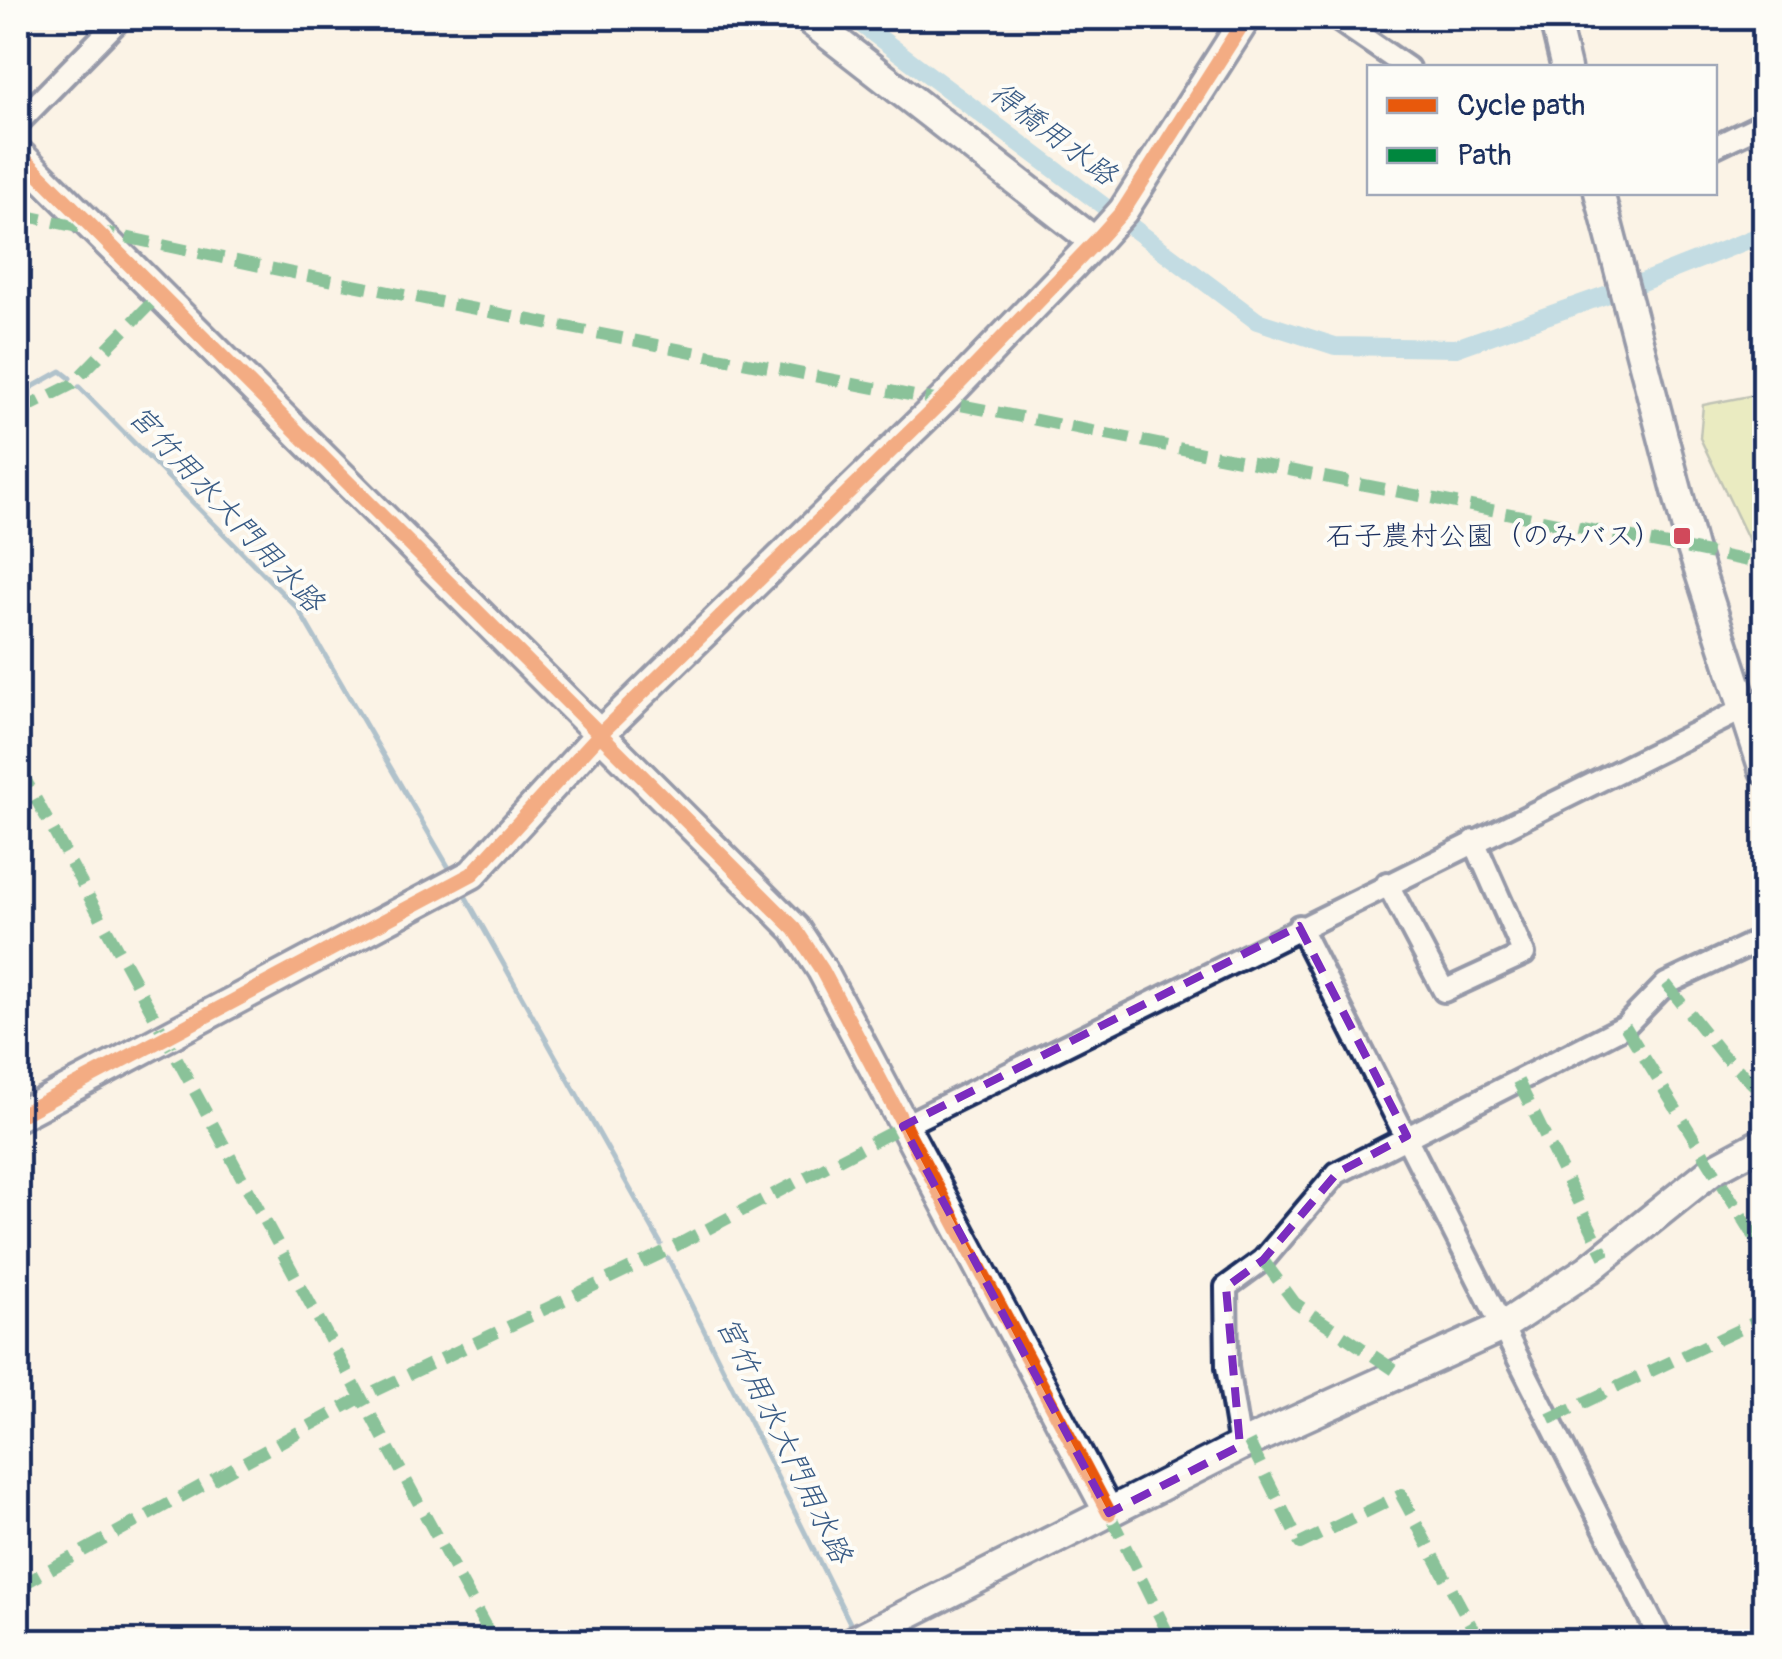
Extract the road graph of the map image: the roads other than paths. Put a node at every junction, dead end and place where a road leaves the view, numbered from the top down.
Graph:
1 (121, 18) edge
2 (807, 18) edge
3 (1246, 18) edge
4 (1335, 18) edge
5 (1554, 18) edge
6 (1404, 65) edge
7 (1565, 65) edge
8 (18, 123) edge
9 (1764, 123) edge
10 (1717, 145) edge
11 (18, 153) edge
12 (1601, 195) edge
13 (1109, 227) junction
14 (1753, 704) edge
15 (601, 733) junction
16 (1764, 770) edge
17 (1474, 841) junction
18 (1387, 884) junction
19 (1299, 926) junction
20 (1764, 938) edge
21 (18, 1116) edge
22 (903, 1126) junction
23 (1407, 1136) junction
24 (1764, 1142) edge
25 (1500, 1328) junction
26 (1240, 1446) junction
27 (1109, 1512) junction
28 (863, 1635) edge
29 (1662, 1642) edge

1 - 8 street
2 - 13 street
3 - 13 street
4 - 6 street
5 - 7 street
9 - 10 street
11 - 15 street
12 - 14 street
13 - 15 street
14 - 16 street
14 - 17 street
15 - 21 street
15 - 22 street
17 - 18 street
17 - 18 street
18 - 19 street
19 - 22 street
19 - 23 street
20 - 23 street
22 - 27 street
23 - 25 street
23 - 26 street
24 - 25 street
25 - 26 street
25 - 29 street
26 - 27 street
27 - 28 street

